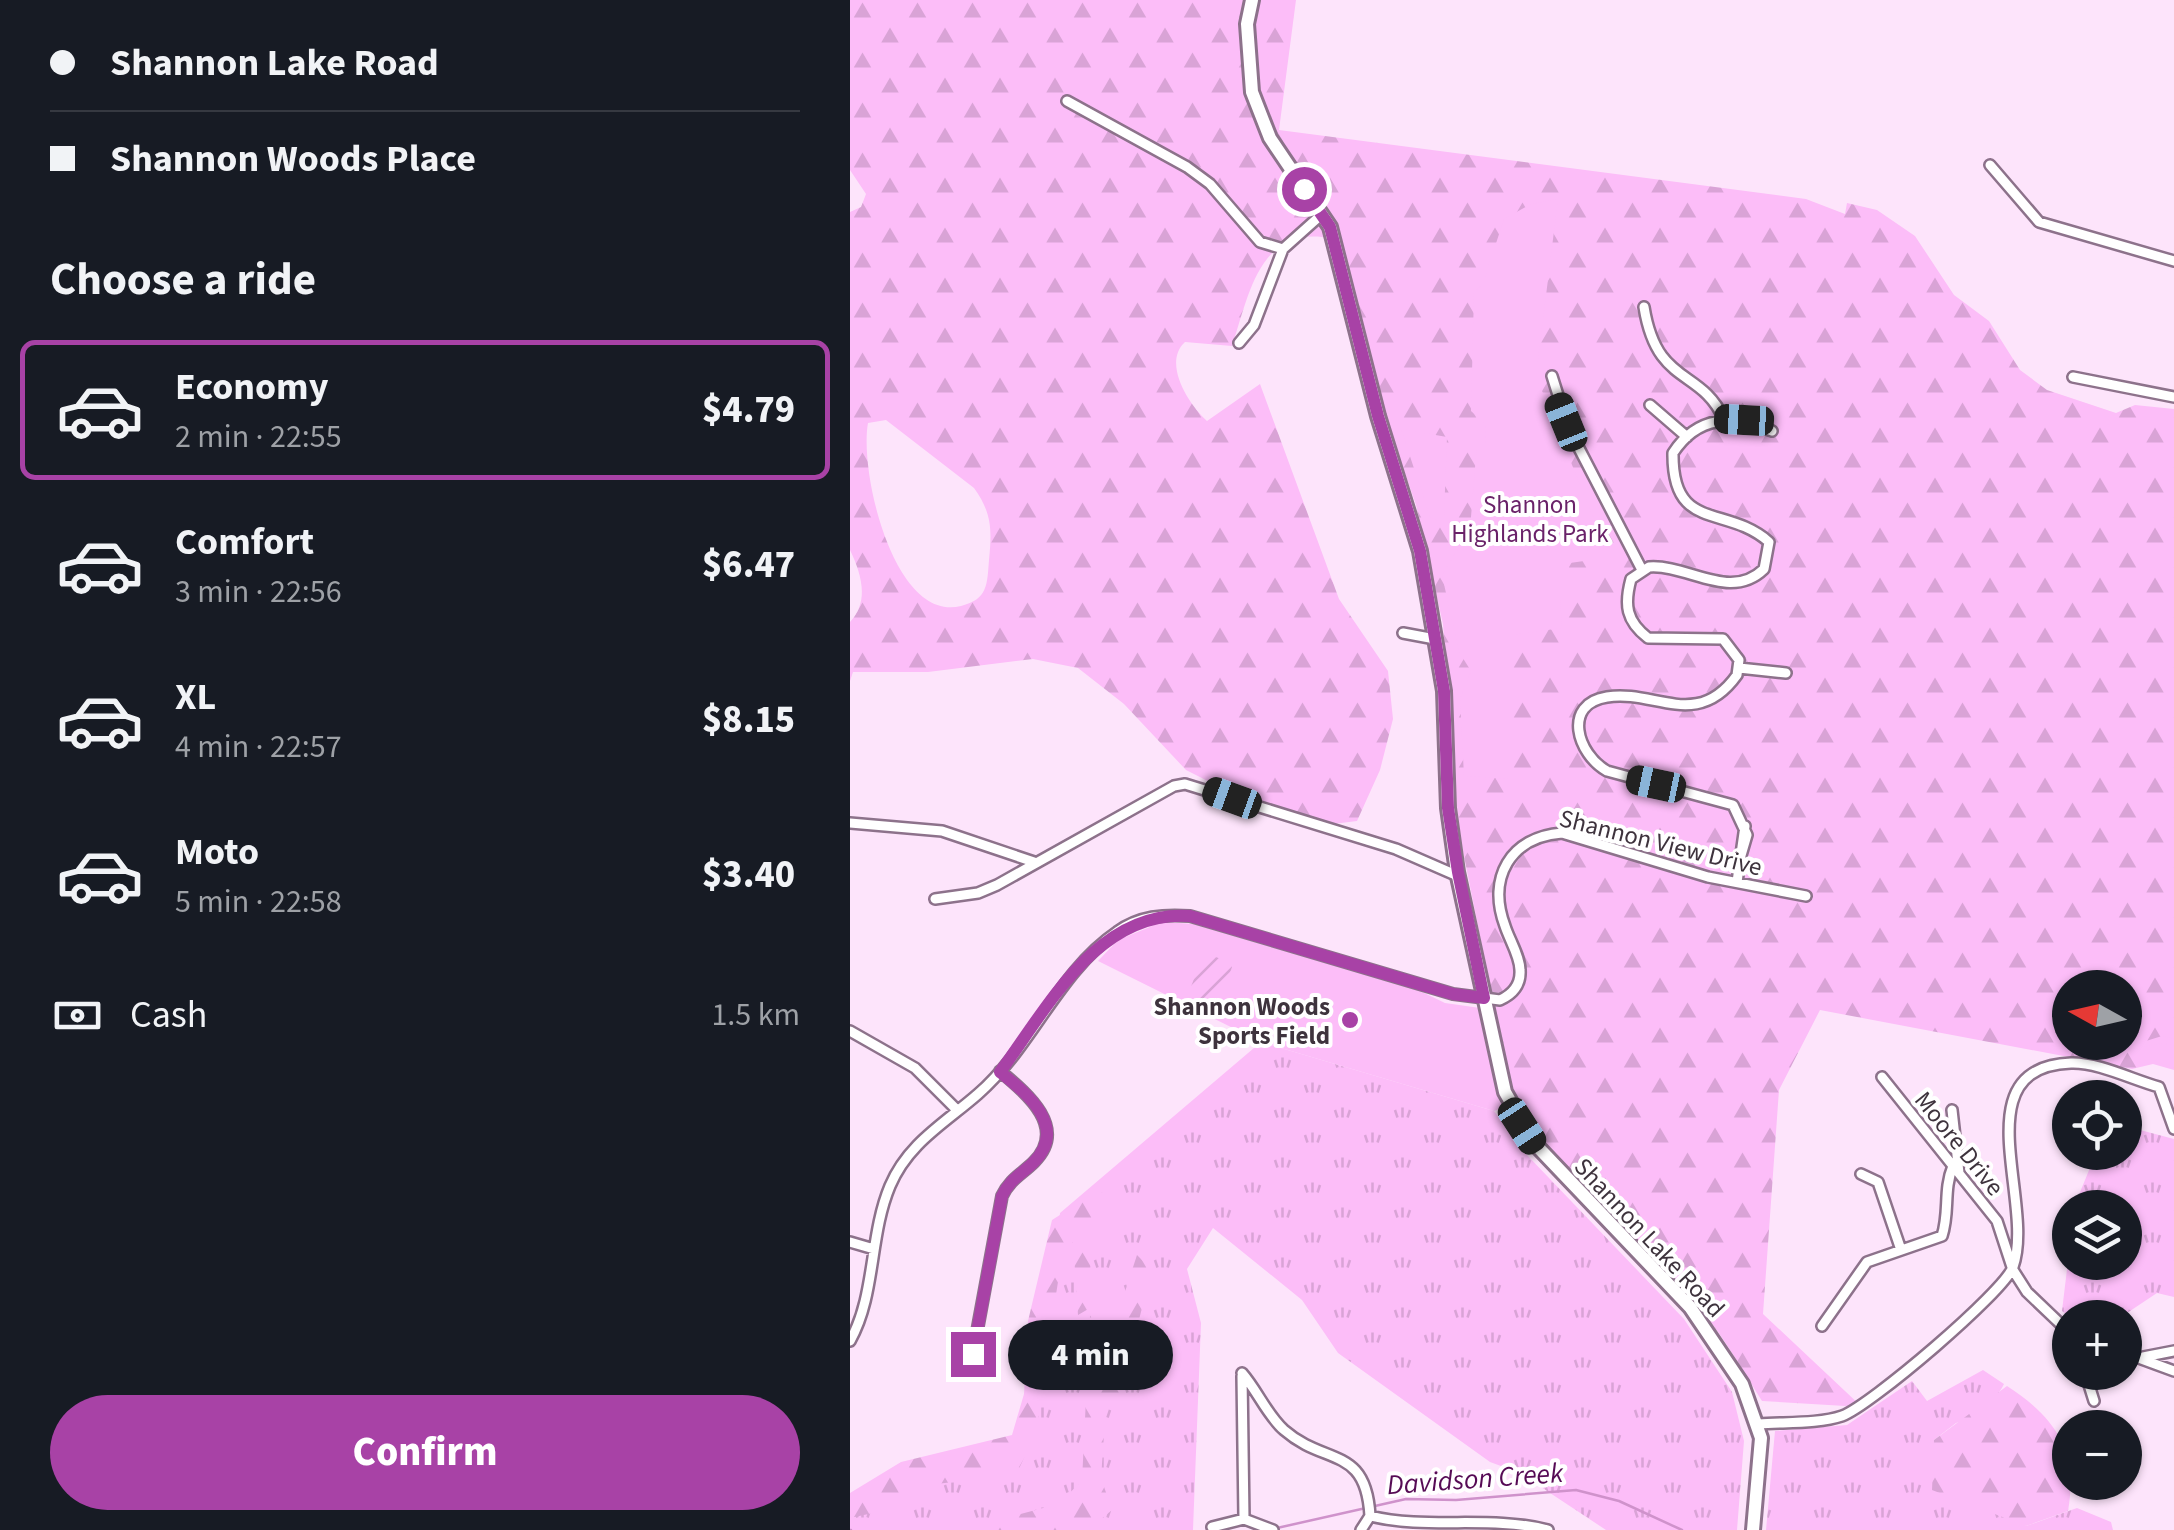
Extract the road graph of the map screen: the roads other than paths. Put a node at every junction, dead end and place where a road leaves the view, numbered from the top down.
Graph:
1 (1252, 0) edge
2 (1067, 102) dead end
3 (1990, 165) dead end
4 (1322, 214) junction
5 (1283, 249) junction
6 (2174, 262) edge
7 (1644, 306) dead end
8 (1240, 343) dead end
9 (1552, 376) dead end
10 (2074, 377) dead end
11 (2174, 397) edge
12 (1650, 405) dead end
13 (1724, 419) junction
14 (1772, 432) dead end
15 (1687, 436) junction
16 (1642, 570) junction
17 (1403, 633) dead end
18 (1435, 639) junction
19 (1740, 668) junction
20 (1786, 673) dead end
21 (850, 823) edge
22 (1034, 862) junction
23 (1458, 876) junction
24 (1737, 882) junction
25 (1806, 896) dead end
26 (936, 899) dead end
27 (1484, 998) junction
28 (850, 1030) edge
29 (1000, 1072) junction
30 (1882, 1076) dead end
31 (956, 1109) junction
32 (1952, 1110) dead end
33 (2174, 1130) edge
34 (1956, 1170) junction
35 (1862, 1174) dead end
36 (850, 1242) edge
37 (1900, 1247) junction
38 (874, 1249) junction
39 (2012, 1270) junction
40 (2052, 1316) edge
41 (1822, 1326) dead end
42 (850, 1341) edge
43 (2174, 1350) edge
44 (2143, 1357) joint
45 (2174, 1371) edge
46 (959, 1375) dead end
47 (2091, 1390) edge
48 (2094, 1402) dead end
49 (1759, 1424) junction
50 (1370, 1516) junction
51 (1244, 1519) junction
52 (1212, 1527) dead end
53 (1273, 1530) edge
54 (1361, 1530) edge
55 (1548, 1530) edge
56 (1753, 1530) edge

1 - 4 main road, Shannon Lake Road
2 - 5 street
3 - 6 street
4 - 5 street
4 - 18 main road, Shannon Lake Road
5 - 8 street
7 - 13 street
9 - 16 street
10 - 11 street
12 - 15 street
13 - 14 street
13 - 15 street
15 - 16 street
16 - 19 street
17 - 18 street
18 - 23 main road, Shannon Lake Road
19 - 20 street
19 - 24 street
21 - 22 street
22 - 23 street
22 - 26 street
23 - 27 main road, Shannon Lake Road
24 - 25 street, Shannon View Drive
24 - 27 street, Shannon View Drive
27 - 29 street
27 - 49 main road, Shannon Lake Road
28 - 31 street
29 - 31 street
29 - 46 street
30 - 34 street, Moore Drive
31 - 38 street
32 - 34 street
33 - 39 street
34 - 37 street
34 - 39 street, Moore Drive
35 - 37 street
36 - 38 street
37 - 41 street
38 - 42 street
39 - 40 street, Moore Drive
39 - 49 street
43 - 44 street
44 - 45 street
47 - 48 street
49 - 56 main road, Shannon Lake Road
50 - 51 street
50 - 54 street
50 - 55 street
51 - 52 street
51 - 53 street

